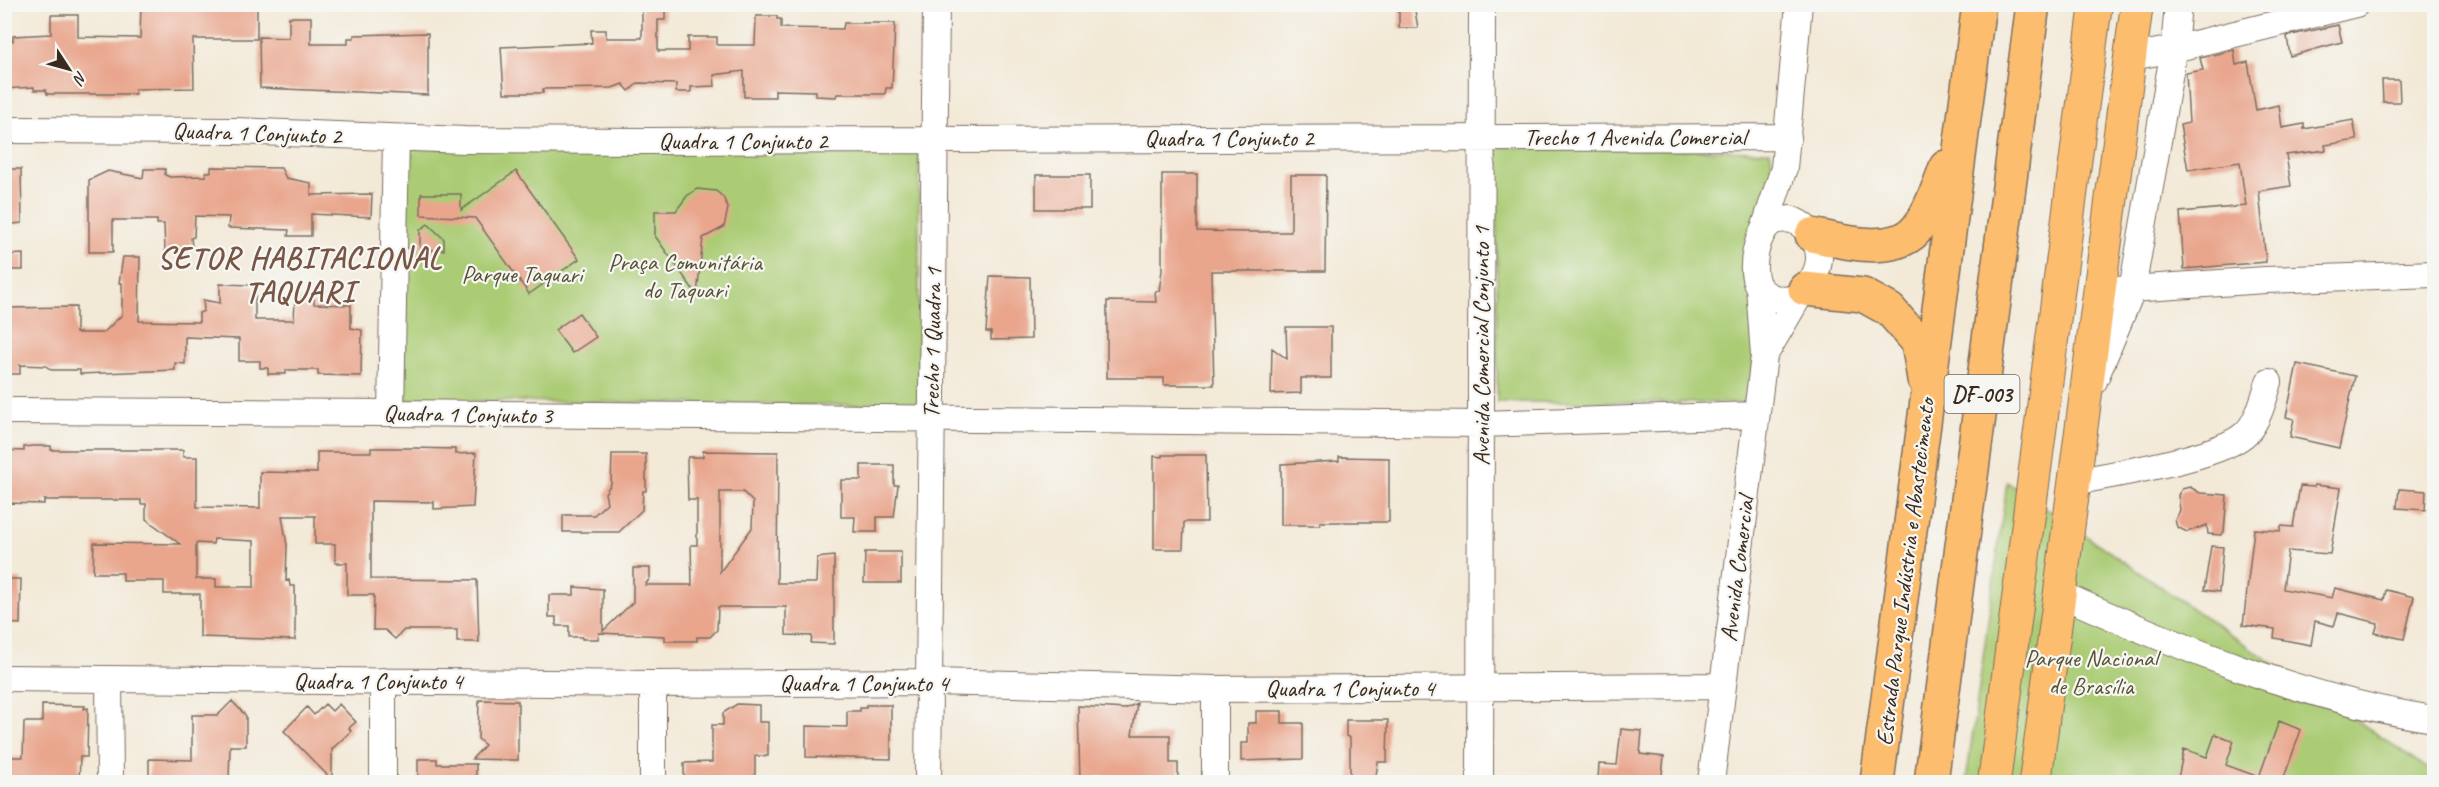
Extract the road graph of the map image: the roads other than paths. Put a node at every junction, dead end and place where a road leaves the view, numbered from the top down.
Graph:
1 (936, 4) edge
2 (1482, 4) edge
3 (1799, 4) edge
4 (1979, 4) edge
5 (2033, 4) edge
6 (2096, 4) edge
7 (2137, 4) edge
8 (2178, 4) edge
9 (2356, 4) edge
10 (2175, 49) junction
11 (2131, 57) junction
12 (1964, 122) junction
13 (4, 130) edge
14 (1788, 137) junction
15 (396, 138) junction
16 (935, 138) junction
17 (1482, 138) junction
18 (1784, 168) junction
19 (1764, 229) junction
20 (1806, 229) junction
21 (2434, 274) edge
22 (1758, 287) junction
23 (2132, 290) junction
24 (2100, 291) junction
25 (1801, 293) junction
26 (1764, 356) junction
27 (2269, 382) dead end
28 (1928, 397) junction
29 (2085, 400) junction
30 (4, 411) edge
31 (392, 412) junction
32 (1756, 415) junction
33 (932, 419) junction
34 (1481, 424) junction
35 (2075, 482) junction
36 (2060, 594) junction
37 (4, 678) edge
38 (109, 679) junction
39 (383, 681) junction
40 (928, 682) junction
41 (653, 684) junction
42 (1723, 686) junction
43 (1215, 688) junction
44 (1481, 688) junction
45 (2434, 719) edge
46 (110, 783) edge
47 (383, 783) edge
48 (652, 783) edge
49 (928, 783) edge
50 (1215, 783) edge
51 (1480, 783) edge
52 (1711, 783) edge
53 (1877, 783) edge
54 (1930, 783) edge
55 (1994, 783) edge
56 (2035, 783) edge

1 - 16 street, Trecho 1 Quadra 1
2 - 17 street, Avenida Comercial Conjunto 1
3 - 14 street
4 - 12 highway, Estrada Parque Indústria e Abastecimento / DF-003
5 - 54 highway, DF-003
6 - 55 main road
7 - 11 main road
8 - 10 street
9 - 10 street
10 - 11 street
10 - 23 street
11 - 24 main road
12 - 20 highway
12 - 28 highway, Estrada Parque Indústria e Abastecimento / DF-003
13 - 15 street, Quadra 1 Conjunto 2
14 - 17 street, Trecho 1 Avenida Comercial
14 - 18 street
15 - 16 street, Quadra 1 Conjunto 2
15 - 31 street
16 - 17 street, Quadra 1 Conjunto 2
16 - 33 street, Trecho 1 Quadra 1
17 - 34 street, Avenida Comercial Conjunto 1
18 - 19 street
18 - 20 street
19 - 20 street
19 - 22 street
20 - 25 street
21 - 23 street
22 - 25 street
22 - 26 street, Avenida Comercial
23 - 24 street
23 - 29 street
24 - 29 main road
25 - 26 street, Avenida Comercial
25 - 28 highway
26 - 32 street, Avenida Comercial
27 - 35 street
28 - 53 highway, Estrada Parque Indústria e Abastecimento / DF-003
29 - 35 main road
30 - 31 street, Quadra 1 Conjunto 3
31 - 33 street, Quadra 1 Conjunto 3
32 - 34 street, Quadra 1 Conjunto 3
32 - 42 street, Avenida Comercial
33 - 34 street, Quadra 1 Conjunto 3
33 - 40 street, Trecho 1 Quadra 1
34 - 44 street, Avenida Comercial Conjunto 1
35 - 36 main road
36 - 45 street
36 - 56 main road
37 - 38 street, Quadra 1 Conjunto 4
38 - 39 street, Quadra 1 Conjunto 4
38 - 46 street
39 - 41 street, Quadra 1 Conjunto 4
39 - 47 street
40 - 41 street, Quadra 1 Conjunto 4
40 - 43 street, Quadra 1 Conjunto 4
40 - 49 street, Trecho 1 Quadra 1
41 - 48 street
42 - 44 street, Quadra 1 Conjunto 4
42 - 52 street, Avenida Comercial
43 - 44 street, Quadra 1 Conjunto 4
43 - 50 street
44 - 51 street, Avenida Comercial Conjunto 1

